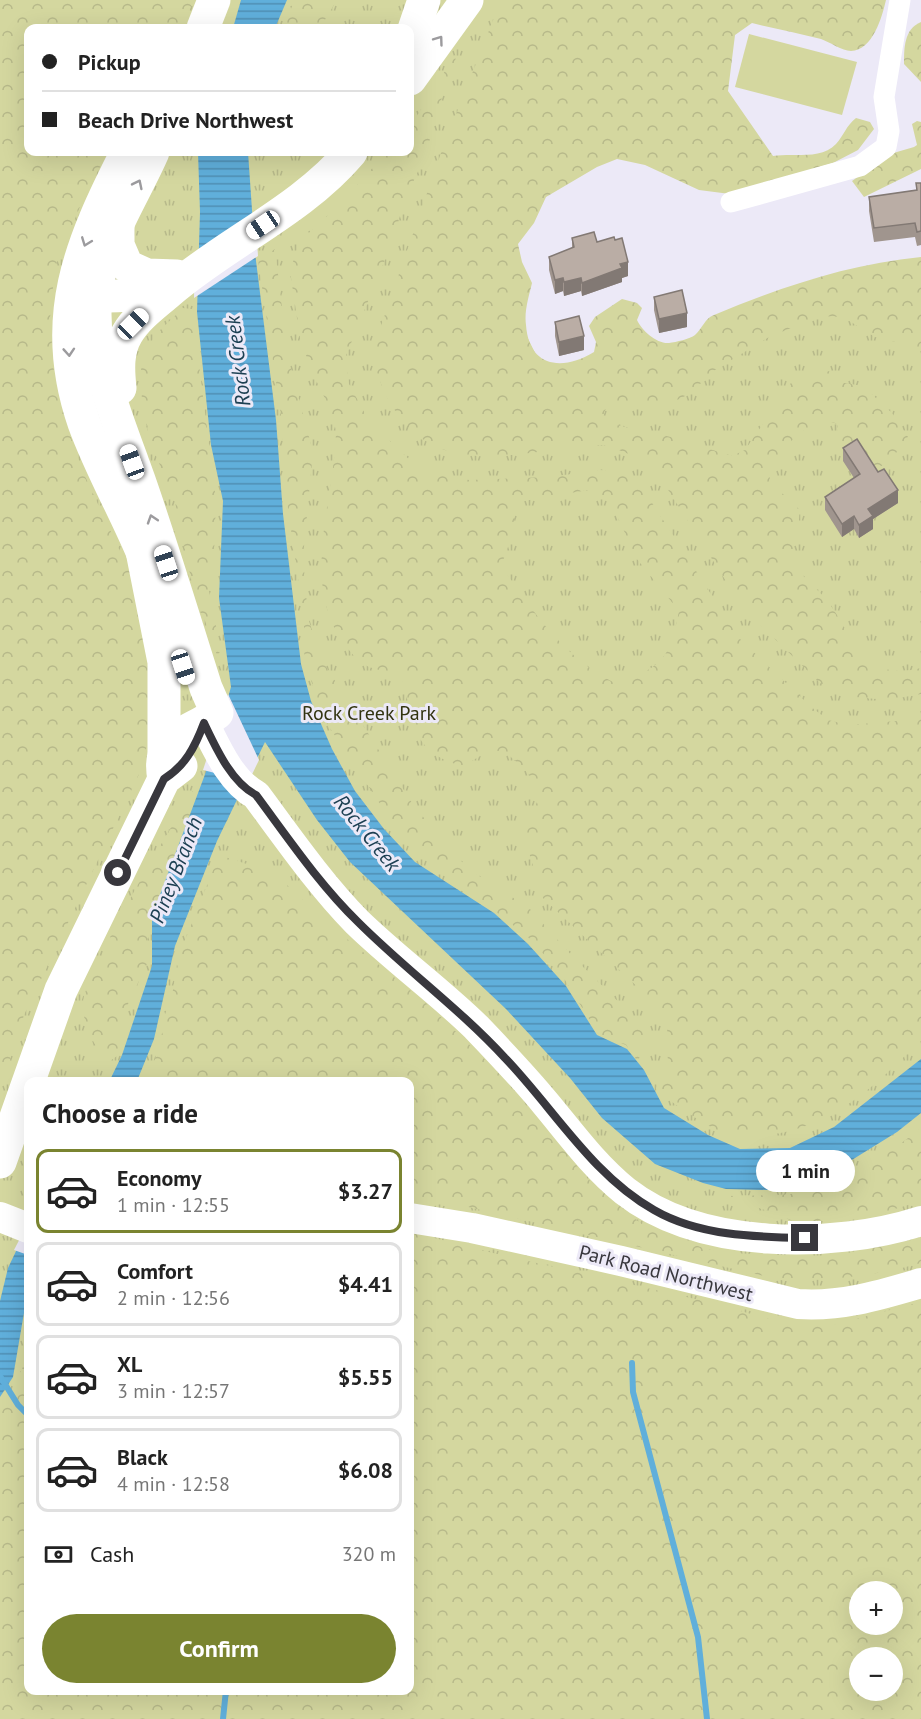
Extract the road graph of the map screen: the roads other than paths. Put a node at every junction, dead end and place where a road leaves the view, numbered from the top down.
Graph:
1 (214, 0) edge
2 (424, 0) edge
3 (900, 0) edge
4 (464, 1) edge
5 (205, 24) edge
6 (414, 29) edge
7 (414, 73) edge
8 (126, 156) edge
9 (151, 156) edge
10 (347, 156) edge
11 (731, 202) dead end
12 (118, 223) junction
13 (190, 274) junction
14 (83, 295) junction
15 (139, 480) junction
16 (142, 551) junction
17 (213, 723) junction
18 (164, 765) junction
19 (30, 1077) edge
20 (24, 1094) edge
21 (0, 1162) edge
22 (0, 1217) edge
23 (414, 1219) edge
24 (921, 1221) edge
25 (24, 1226) edge
26 (921, 1282) edge

1 - 5 main road
2 - 6 main road
3 - 11 street
7 -> 4 main road
8 -> 14 main road
12 -> 9 main road
10 - 13 main road
12 - 13 main road
12 - 14 main road
13 - 14 main road
13 - 15 main road
14 - 15 main road
14 -> 16 main road
17 -> 15 main road
16 - 17 main road
16 - 18 main road
17 - 18 main road
17 - 24 main road
18 - 19 main road
20 - 21 main road
22 - 25 main road
23 - 26 main road, Park Road Northwest

